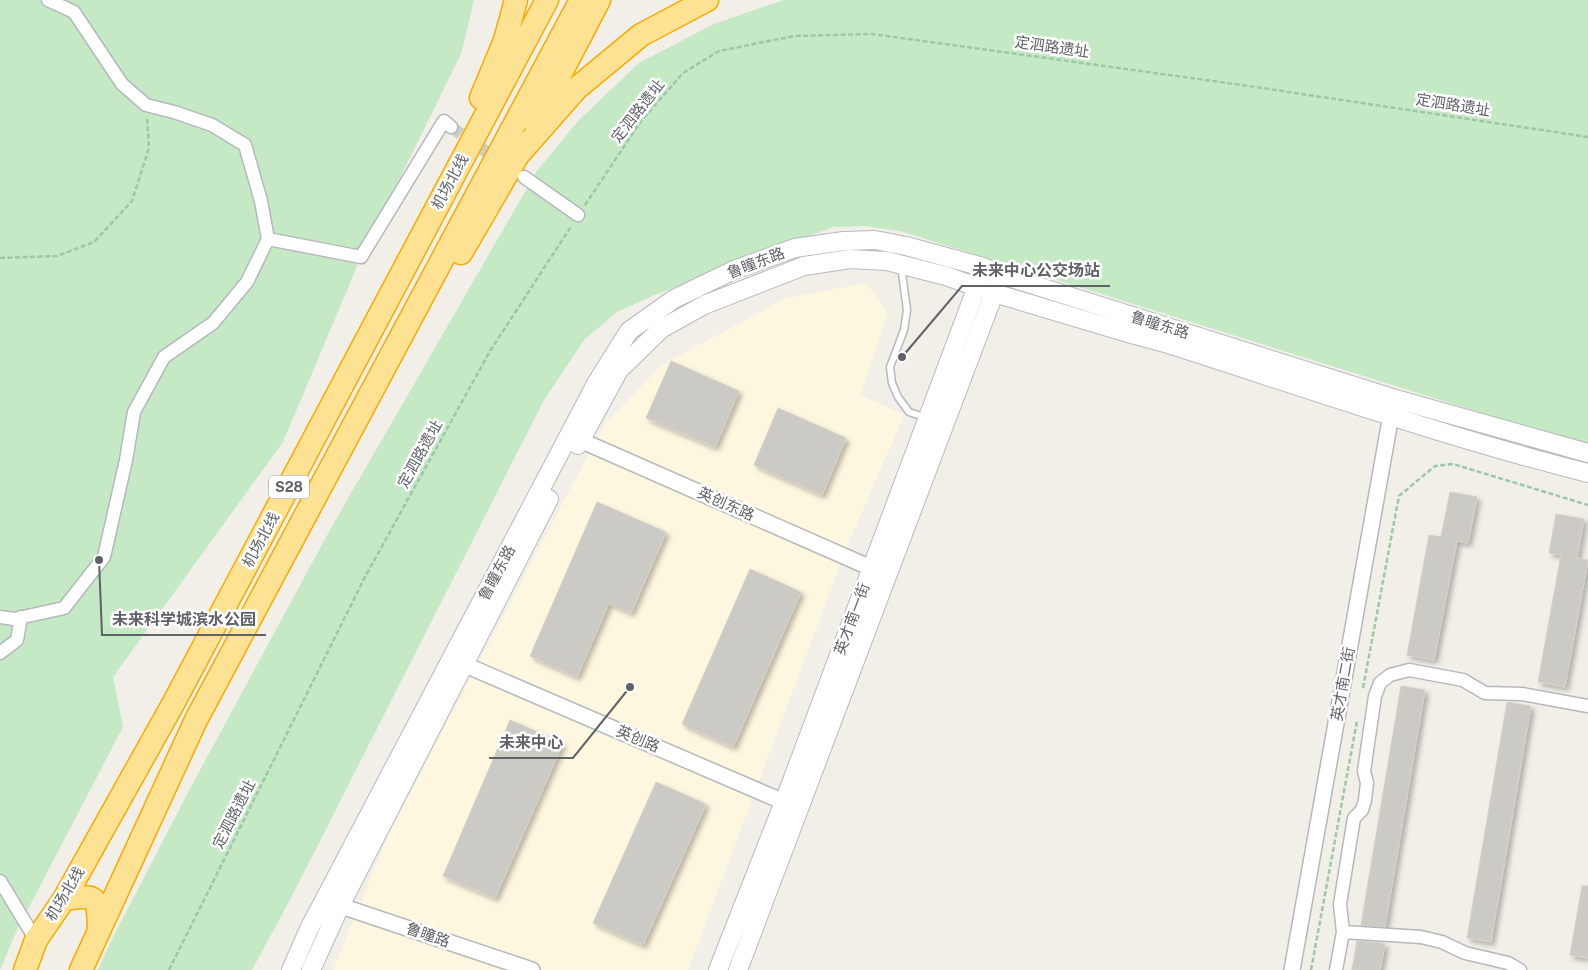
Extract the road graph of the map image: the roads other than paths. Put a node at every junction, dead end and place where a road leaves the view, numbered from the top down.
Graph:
1 (48, 0) edge
2 (516, 0) edge
3 (547, 0) edge
4 (580, 0) edge
5 (600, 0) edge
6 (707, 0) edge
7 (451, 126) dead end
8 (518, 155) junction
9 (524, 177) dead end
10 (578, 215) road end
11 (427, 226) junction
12 (268, 239) junction
13 (901, 265) junction
14 (983, 267) junction
15 (1002, 275) junction
16 (978, 287) junction
17 (994, 293) junction
18 (1395, 408) junction
19 (928, 419) junction
20 (580, 440) junction
21 (339, 449) junction
22 (1588, 454) edge
23 (1588, 473) edge
24 (871, 568) junction
25 (0, 617) edge
26 (21, 617) junction
27 (0, 653) edge
28 (463, 664) junction
29 (1588, 706) edge
30 (784, 802) junction
31 (0, 882) edge
32 (64, 899) junction
33 (332, 903) junction
34 (99, 931) junction
35 (1343, 932) junction
36 (36, 940) junction
37 (25, 970) edge
38 (81, 970) edge
39 (292, 970) edge
40 (311, 970) edge
41 (532, 970) edge
42 (718, 970) edge
43 (738, 970) edge
44 (1292, 970) edge
45 (1336, 970) edge
46 (1520, 970) edge

1 - 12 street
2 - 11 highway
3 - 11 highway, 机场北线 / S28
4 - 21 highway, 机场北线 / S28
5 - 8 highway
6 - 8 highway
7 - 12 street
8 - 21 highway
9 - 10 street
11 - 32 highway, 机场北线 / S28
12 - 26 street
13 - 16 main road, 鲁瞳东路
13 - 19 lane
13 - 20 main road, 鲁瞳东路
14 - 15 main road, 鲁瞳东路
14 - 16 main road, 英才南一街
14 - 33 main road, 鲁瞳东路
15 - 17 main road, 英才南一街
15 - 18 main road, 鲁瞳东路
16 - 17 main road, 鲁瞳东路
16 - 19 main road, 英才南一街
17 - 18 main road, 鲁瞳东路
17 - 43 main road, 英才南一街
18 - 22 main road, 鲁瞳东路
18 - 23 main road, 鲁瞳东路
18 - 44 street, 英才南二街
19 - 24 main road, 英才南一街
20 - 24 street, 英创东路
20 - 28 main road, 鲁瞳东路
21 - 34 highway, 机场北线 / S28
24 - 30 main road, 英才南一街
25 - 26 street
26 - 27 street
28 - 30 street, 英创路
28 - 33 main road, 鲁瞳东路
29 - 35 street
30 - 42 main road, 英才南一街
31 - 36 street
32 - 34 highway
32 - 36 highway, 机场北线 / S28
33 - 39 main road, 鲁瞳东路
33 - 40 main road, 鲁瞳东路
33 - 41 street, 鲁瞳路
34 - 38 highway, 机场北线 / S28
35 - 45 street
35 - 46 street
36 - 37 highway, 机场北线 / S28

